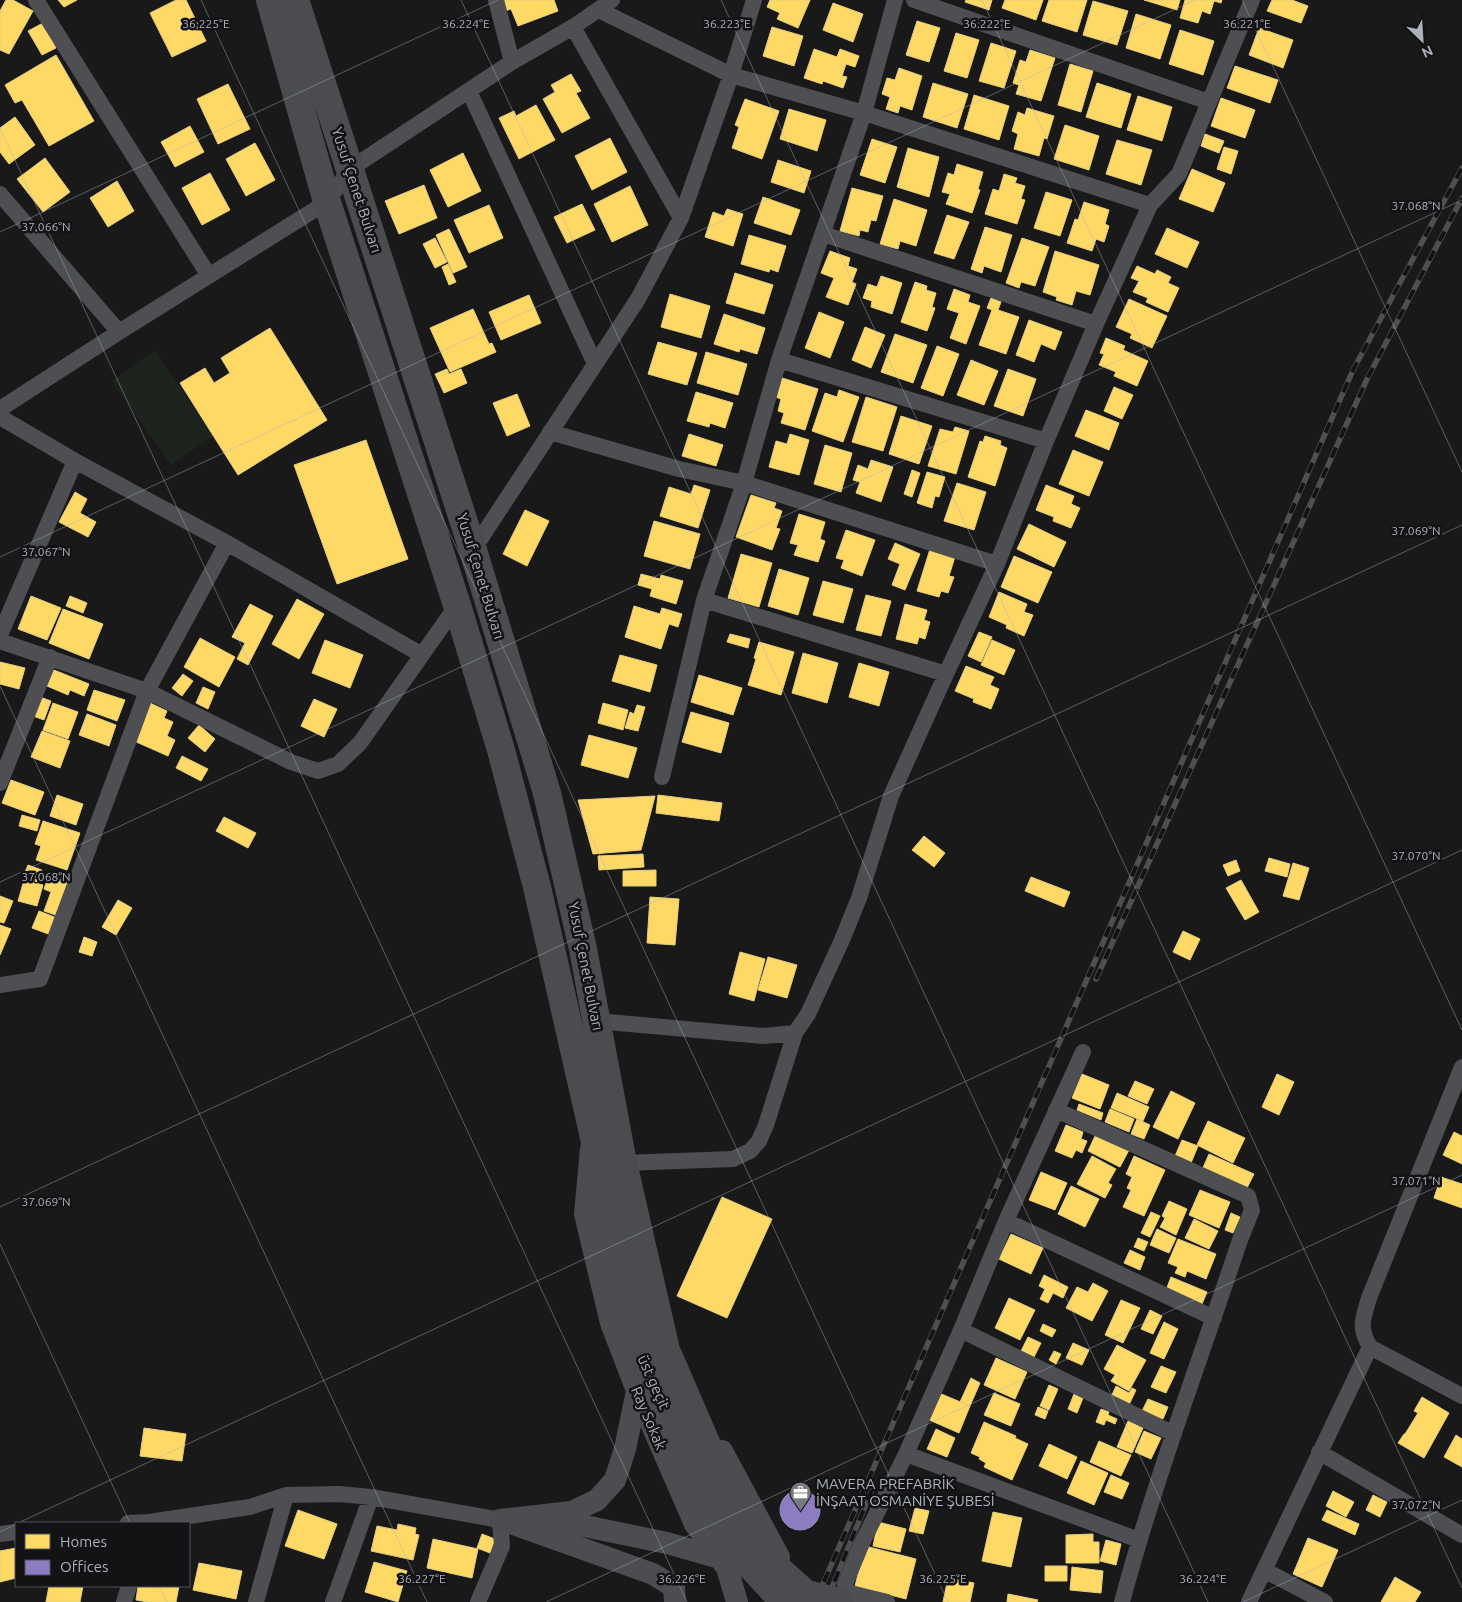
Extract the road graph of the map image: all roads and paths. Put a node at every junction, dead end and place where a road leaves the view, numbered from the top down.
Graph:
1 (36, 0) edge
2 (270, 0) edge
3 (295, 0) edge
4 (496, 0) edge
5 (612, 0) edge
6 (754, 0) edge
7 (895, 0) edge
8 (914, 0) edge
9 (1252, 0) edge
10 (599, 10) junction
11 (573, 27) junction
12 (512, 62) junction
13 (731, 75) junction
14 (470, 91) junction
15 (1209, 102) junction
16 (864, 113) junction
17 (350, 169) junction
18 (0, 194) edge
19 (327, 202) junction
20 (1150, 205) junction
21 (681, 218) junction
22 (823, 234) junction
23 (209, 276) junction
24 (1096, 324) junction
25 (118, 332) junction
26 (779, 360) junction
27 (595, 364) junction
28 (0, 409) edge
29 (0, 417) edge
30 (550, 432) junction
31 (1046, 441) junction
32 (75, 462) junction
33 (744, 483) junction
34 (227, 543) junction
35 (473, 550) junction
36 (997, 564) junction
37 (704, 600) junction
38 (457, 605) junction
39 (0, 635) edge
40 (0, 641) edge
41 (422, 655) junction
42 (50, 657) junction
43 (946, 674) junction
44 (148, 691) junction
45 (662, 777) dead end
46 (0, 783) edge
47 (0, 986) edge
48 (597, 1021) junction
49 (795, 1033) junction
50 (1083, 1052) dead end
51 (1462, 1067) edge
52 (1056, 1110) junction
53 (593, 1133) junction
54 (623, 1163) junction
55 (1006, 1221) junction
56 (1214, 1318) junction
57 (961, 1330) junction
58 (1370, 1347) junction
59 (637, 1391) junction
60 (1462, 1396) edge
61 (1174, 1434) junction
62 (1319, 1452) junction
63 (906, 1454) junction
64 (286, 1495) junction
65 (371, 1497) junction
66 (536, 1516) junction
67 (500, 1520) junction
68 (149, 1522) edge
69 (15, 1532) edge
70 (0, 1534) edge
71 (1462, 1535) edge
72 (1138, 1540) junction
73 (719, 1558) junction
74 (1264, 1570) junction
75 (777, 1574) junction
76 (129, 1587) edge
77 (124, 1602) edge
78 (256, 1602) edge
79 (333, 1602) edge
80 (478, 1602) edge
81 (675, 1602) edge
82 (737, 1602) edge
83 (771, 1602) edge
84 (784, 1602) edge
85 (840, 1602) edge
86 (887, 1602) edge
87 (1122, 1602) edge
88 (1249, 1602) edge
89 (1325, 1602) edge

1 - 23 street
2 - 19 highway, Yusuf Çenet Bulvarı
3 - 17 highway, Yusuf Çenet Bulvarı
4 - 12 street
5 - 10 street
6 - 13 street
7 - 16 street
8 - 15 street
9 - 15 street
10 - 11 street
10 - 13 street
11 - 12 street
11 - 21 street
12 - 14 street
13 - 16 street
13 - 21 street
14 - 17 street
14 - 27 street
15 - 20 street
16 - 20 street
16 - 22 street
17 - 19 street
17 - 35 highway, Yusuf Çenet Bulvarı
18 - 25 street
19 - 23 street
19 - 38 highway, Yusuf Çenet Bulvarı
20 - 24 street
21 - 27 street
22 - 24 street
22 - 26 street
23 - 25 street
24 - 31 street
25 - 28 street
26 - 31 street
26 - 33 street
27 - 30 street
29 - 32 street
30 - 33 street
30 - 35 street
31 - 36 street
32 - 34 street
32 - 39 street
33 - 36 street
33 - 37 street
34 - 41 street
34 - 44 street
35 - 48 highway, Yusuf Çenet Bulvarı
36 - 43 street
37 - 43 street
37 - 45 street
38 - 41 street
38 - 53 highway, Yusuf Çenet Bulvarı
40 - 42 street
41 - 44 street
42 - 44 street
42 - 46 street
43 - 49 street
44 - 47 street
48 - 49 street
48 - 54 highway, Yusuf Çenet Bulvarı
49 - 54 street
50 - 52 street
51 - 58 street
52 - 55 street
52 - 56 street
53 - 59 street, Ray Sokak
53 - 84 highway, üst geçit, bridge
54 - 75 street
54 - 85 highway, Yusuf Çenet Bulvarı, bridge
55 - 56 street
55 - 57 street
56 - 61 street
57 - 61 street
57 - 63 street
58 - 60 street
58 - 62 street
59 - 66 street
59 - 73 street, Ray Sokak
61 - 72 street
62 - 71 street
62 - 74 street
63 - 72 street
63 - 86 street
64 - 65 street
64 - 68 street
64 - 78 street
65 - 67 street
65 - 79 street
66 - 67 street
66 - 73 street
67 - 80 street
67 - 81 street
69 - 70 street
72 - 87 street
73 - 75 street
73 - 82 street, Ray Sokak
74 - 88 street
74 - 89 street
75 - 83 street
76 - 77 street

